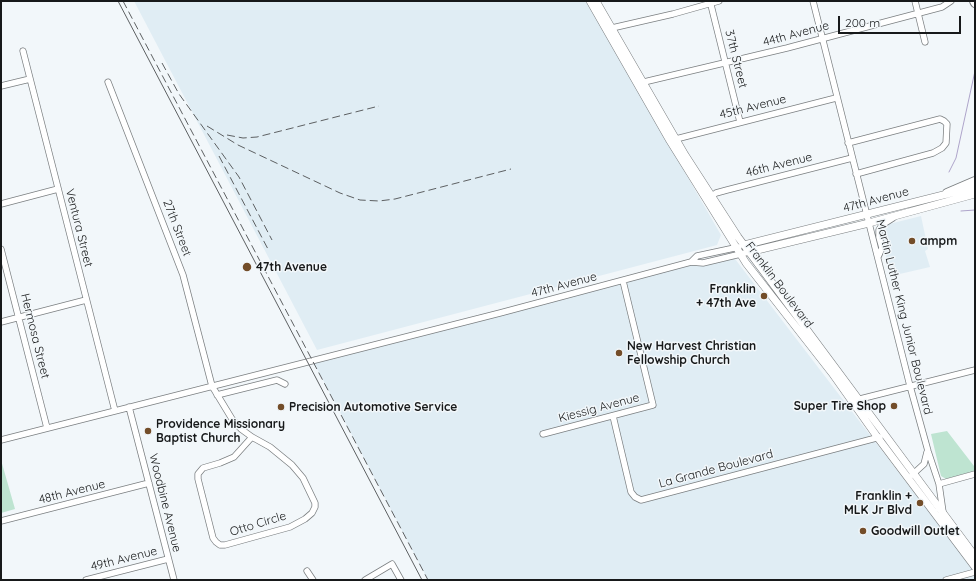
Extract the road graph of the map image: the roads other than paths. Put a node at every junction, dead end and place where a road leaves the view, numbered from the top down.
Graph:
1 (590, 1) edge
2 (596, 1) edge
3 (719, 1) edge
4 (813, 1) edge
5 (914, 1) edge
6 (951, 1) edge
7 (710, 2) edge
8 (918, 13) junction
9 (612, 28) junction
10 (822, 38) junction
11 (925, 42) dead end
12 (23, 51) dead end
13 (726, 63) junction
14 (30, 79) junction
15 (108, 82) dead end
16 (644, 82) junction
17 (1, 86) edge
18 (836, 98) junction
19 (663, 117) junction
20 (740, 122) junction
21 (676, 140) junction
22 (848, 143) junction
23 (680, 158) junction
24 (852, 158) junction
25 (856, 174) junction
26 (975, 181) edge
27 (704, 184) junction
28 (975, 187) edge
29 (58, 189) junction
30 (948, 193) junction
31 (975, 194) edge
32 (712, 196) junction
33 (1, 204) edge
34 (867, 214) junction
35 (900, 214) junction
36 (869, 223) junction
37 (741, 246) junction
38 (1, 249) edge
39 (749, 252) junction
40 (741, 254) junction
41 (878, 258) junction
42 (690, 262) junction
43 (623, 280) junction
44 (86, 300) junction
45 (19, 318) junction
46 (1, 322) edge
47 (975, 370) edge
48 (285, 384) dead end
49 (212, 386) junction
50 (910, 386) junction
51 (217, 395) junction
52 (860, 400) junction
53 (129, 408) junction
54 (115, 411) junction
55 (613, 416) junction
56 (47, 428) junction
57 (542, 434) dead end
58 (886, 436) junction
59 (252, 437) junction
60 (878, 438) junction
61 (1, 440) edge
62 (928, 451) junction
63 (975, 474) edge
64 (911, 476) junction
65 (149, 483) junction
66 (939, 484) junction
67 (943, 513) junction
68 (1, 521) edge
69 (944, 526) junction
70 (969, 548) junction
71 (975, 556) edge
72 (168, 559) junction
73 (975, 567) edge
74 (307, 571) dead end
75 (975, 572) edge
76 (86, 580) edge
77 (174, 580) edge
78 (314, 580) edge
79 (365, 580) edge
80 (401, 580) edge
81 (946, 580) edge

1 - 23 main road, Franklin Boulevard
2 - 9 main road, Franklin Boulevard
3 - 7 street
4 - 10 street, Martin Luther King Junior Boulevard
5 - 8 street
6 - 8 street, 44th Avenue
7 - 9 street
7 - 13 street, 37th Street
8 - 10 street, 44th Avenue
8 - 11 street
9 - 16 main road, Franklin Boulevard
10 - 13 street, 44th Avenue
10 - 18 street, Martin Luther King Junior Boulevard
12 - 14 street, Ventura Street
13 - 16 street, 44th Avenue
13 - 20 street, 37th Street
14 - 17 street
14 - 29 street, Ventura Street
15 - 49 street, 27th Street
16 - 19 main road, Franklin Boulevard
18 - 20 street, 45th Avenue
18 - 22 street, Martin Luther King Junior Boulevard
19 - 21 main road, Franklin Boulevard
19 - 23 main road
20 - 21 street, 45th Avenue
21 - 27 main road, Franklin Boulevard
22 - 24 street, Martin Luther King Junior Boulevard
22 - 25 street
23 - 27 main road
23 - 37 main road, Franklin Boulevard
24 - 25 street, Martin Luther King Junior Boulevard
24 - 32 street, 46th Avenue
25 - 34 street, Martin Luther King Junior Boulevard
26 - 30 highway
27 - 32 main road, Franklin Boulevard
28 - 30 main road, 47th Avenue
29 - 33 street
29 - 44 street, Ventura Street
30 - 34 main road, 47th Avenue
31 - 35 main road, 47th Avenue
32 - 37 main road, Franklin Boulevard
34 - 36 street, Martin Luther King Junior Boulevard
34 - 37 main road, 47th Avenue
35 - 36 main road, 47th Avenue
35 - 41 street
36 - 39 main road, 47th Avenue
36 - 41 street, Martin Luther King Junior Boulevard
37 - 39 main road, Franklin Boulevard
37 - 40 main road, Franklin Boulevard
37 - 42 street, 47th Avenue
38 - 45 street, Hermosa Street
39 - 40 street, 47th Avenue
39 - 52 main road, Franklin Boulevard
40 - 42 street, 47th Avenue
40 - 60 main road, Franklin Boulevard
41 - 50 street, Martin Luther King Junior Boulevard
42 - 43 street, 47th Avenue
43 - 49 street, 47th Avenue
43 - 55 street, Kiessig Avenue
44 - 45 street
44 - 54 street, Ventura Street
45 - 46 street
45 - 56 street, Hermosa Street
47 - 50 street
48 - 51 street
49 - 51 street, Otto Circle
49 - 53 street, 47th Avenue
50 - 52 street
50 - 62 street, Martin Luther King Junior Boulevard
51 - 59 street, Otto Circle
52 - 58 main road, Franklin Boulevard
53 - 54 street, 47th Avenue
53 - 65 street, Woodbine Avenue
54 - 56 street, 47th Avenue
55 - 57 street, Kiessig Avenue
55 - 60 street, La Grande Boulevard
56 - 61 street, 47th Avenue
58 - 60 street, La Grande Boulevard
58 - 64 main road, Franklin Boulevard
59 - 59 street, Otto Circle
60 - 64 main road, Franklin Boulevard
62 - 64 street
62 - 66 street, Martin Luther King Junior Boulevard
63 - 66 street
64 - 67 main road, Franklin Boulevard
64 - 69 main road, Franklin Boulevard
65 - 68 street, 48th Avenue
65 - 72 street, Woodbine Avenue
66 - 67 street, Martin Luther King Junior Boulevard
67 - 70 main road, Franklin Boulevard
69 - 70 main road
69 - 73 main road, Franklin Boulevard
70 - 71 main road, Franklin Boulevard
72 - 76 street, 49th Avenue
72 - 77 street, Woodbine Avenue
74 - 78 street
75 - 81 street
79 - 80 street

